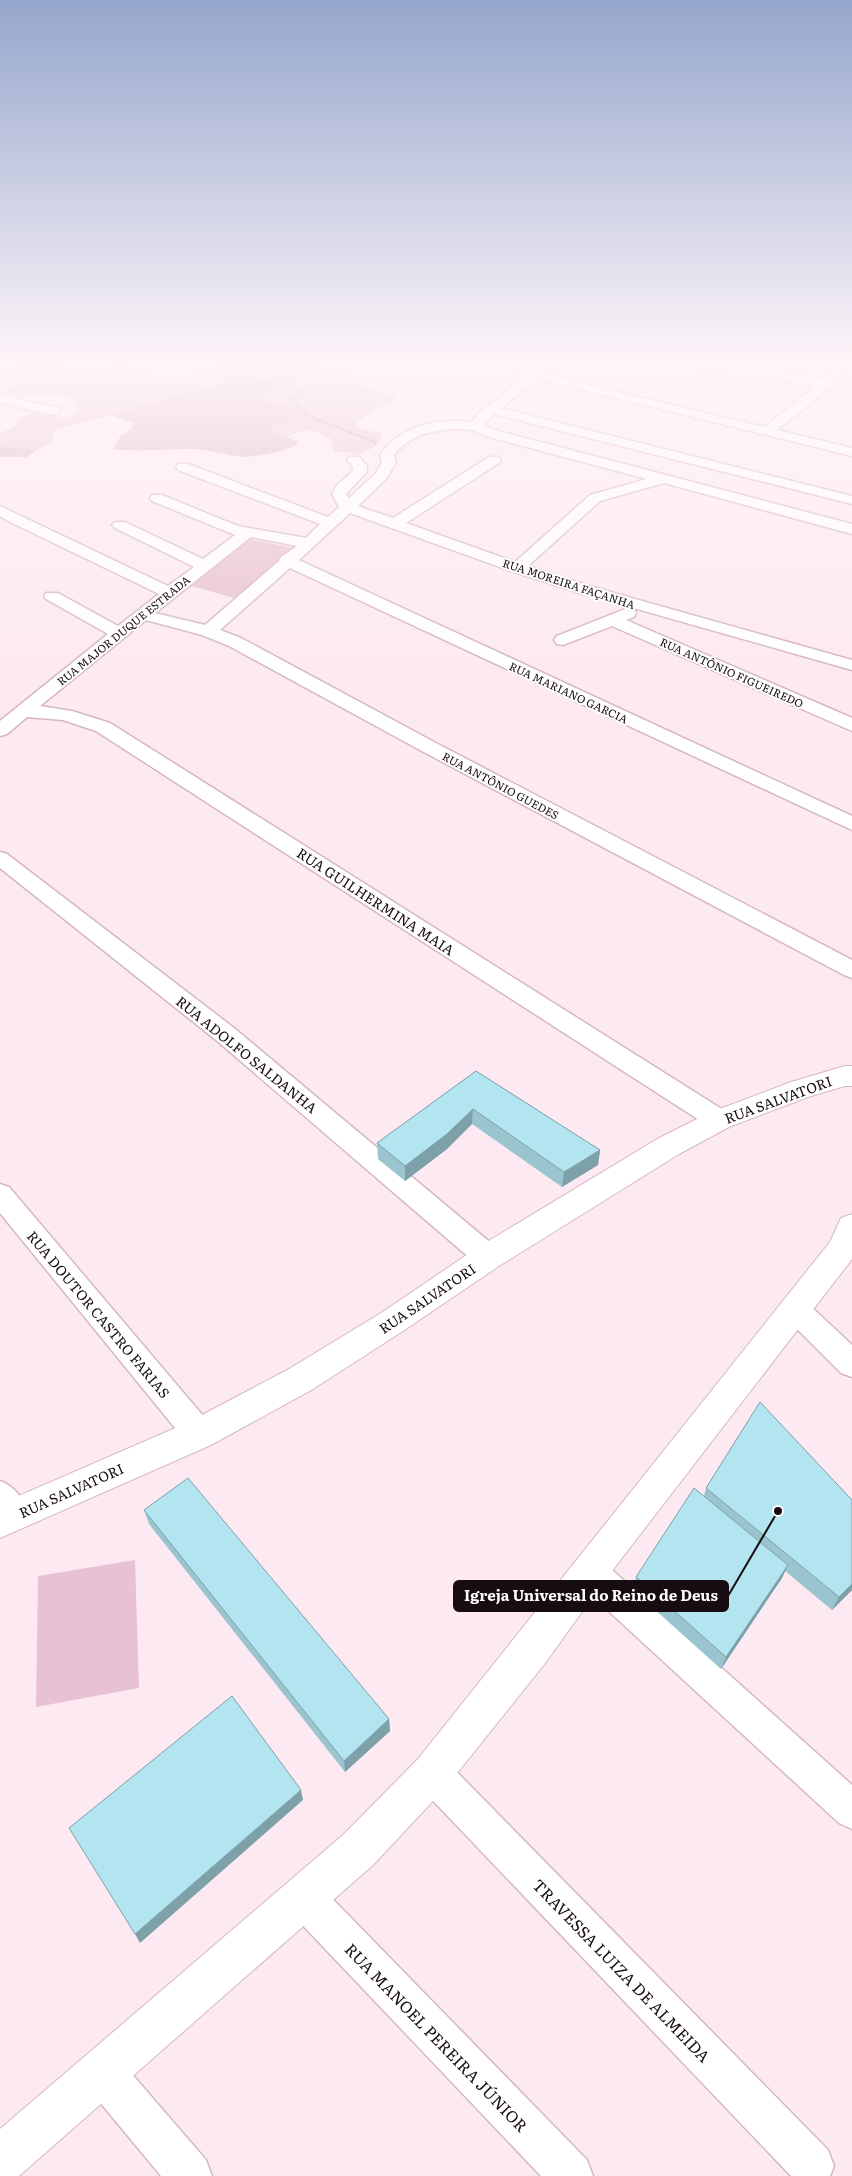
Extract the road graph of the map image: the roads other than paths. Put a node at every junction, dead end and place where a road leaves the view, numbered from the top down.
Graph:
1 (359, 465) edge
2 (388, 465) edge
3 (487, 465) edge
4 (608, 465) edge
5 (710, 465) edge
6 (719, 465) edge
7 (716, 466) junction
8 (183, 467) dead end
9 (662, 479) junction
10 (157, 498) dead end
11 (852, 500) edge
12 (347, 506) junction
13 (0, 510) edge
14 (330, 523) junction
15 (396, 523) junction
16 (120, 525) dead end
17 (852, 529) edge
18 (247, 533) junction
19 (309, 543) junction
20 (287, 560) junction
21 (205, 566) junction
22 (517, 568) junction
23 (169, 593) junction
24 (52, 596) dead end
25 (643, 606) junction
26 (144, 615) junction
27 (613, 620) junction
28 (208, 631) junction
29 (120, 634) junction
30 (563, 640) dead end
31 (850, 663) edge
32 (21, 712) junction
33 (852, 725) edge
34 (0, 730) edge
35 (852, 824) edge
36 (0, 858) edge
37 (852, 970) edge
38 (850, 1075) edge
39 (719, 1120) junction
40 (0, 1194) edge
41 (849, 1239) edge
42 (488, 1257) junction
43 (795, 1309) junction
44 (852, 1364) edge
45 (199, 1434) junction
46 (5, 1511) edge
47 (589, 1571) junction
48 (432, 1773) junction
49 (852, 1810) edge
50 (304, 1898) junction
51 (104, 2074) junction
52 (0, 2161) edge
53 (812, 2166) dead end
54 (190, 2176) edge
55 (570, 2176) edge

1 - 12 street
2 - 12 street
3 - 15 street
4 - 9 street
5 - 7 street
6 - 7 street
7 - 9 street
7 - 11 street
8 - 14 street
9 - 17 street
9 - 22 street
10 - 18 street
12 - 14 street
12 - 15 street, RUA MOREIRA FAÇANHA
13 - 23 street
14 - 19 street
15 - 22 street, RUA MOREIRA FAÇANHA
16 - 21 street
18 - 19 street
18 - 21 street, RUA MAJOR DUQUE ESTRADA
19 - 20 street
20 - 28 street
20 - 35 street, RUA MARIANO GARCIA
21 - 23 street, RUA MAJOR DUQUE ESTRADA
22 - 25 street, RUA MOREIRA FAÇANHA
23 - 26 street, RUA MAJOR DUQUE ESTRADA
24 - 29 street
25 - 27 street
25 - 31 street, RUA MOREIRA FAÇANHA
26 - 28 street, RUA ANTÔNIO GUEDES
26 - 29 street, RUA MAJOR DUQUE ESTRADA
27 - 30 street
27 - 33 street, RUA ANTÔNIO FIGUEIREDO
28 - 37 street, RUA ANTÔNIO GUEDES
29 - 32 street, RUA MAJOR DUQUE ESTRADA
32 - 34 street, RUA MAJOR DUQUE ESTRADA
32 - 39 street, RUA GUILHERMINA MAIA
36 - 42 street, RUA ADOLFO SALDANHA
38 - 39 main road, RUA SALVATORI
39 - 42 main road, RUA SALVATORI
40 - 45 street, RUA DOUTOR CASTRO FARIAS
41 - 43 main road
42 - 45 main road, RUA SALVATORI
43 - 44 street
43 - 47 main road
45 - 46 main road, RUA SALVATORI
47 - 48 main road
47 - 49 street
48 - 50 main road
48 - 53 street, TRAVESSA LUIZA DE ALMEIDA
50 - 51 main road
50 - 55 street, RUA MANOEL PEREIRA JÚNIOR
51 - 52 main road
51 - 54 street

